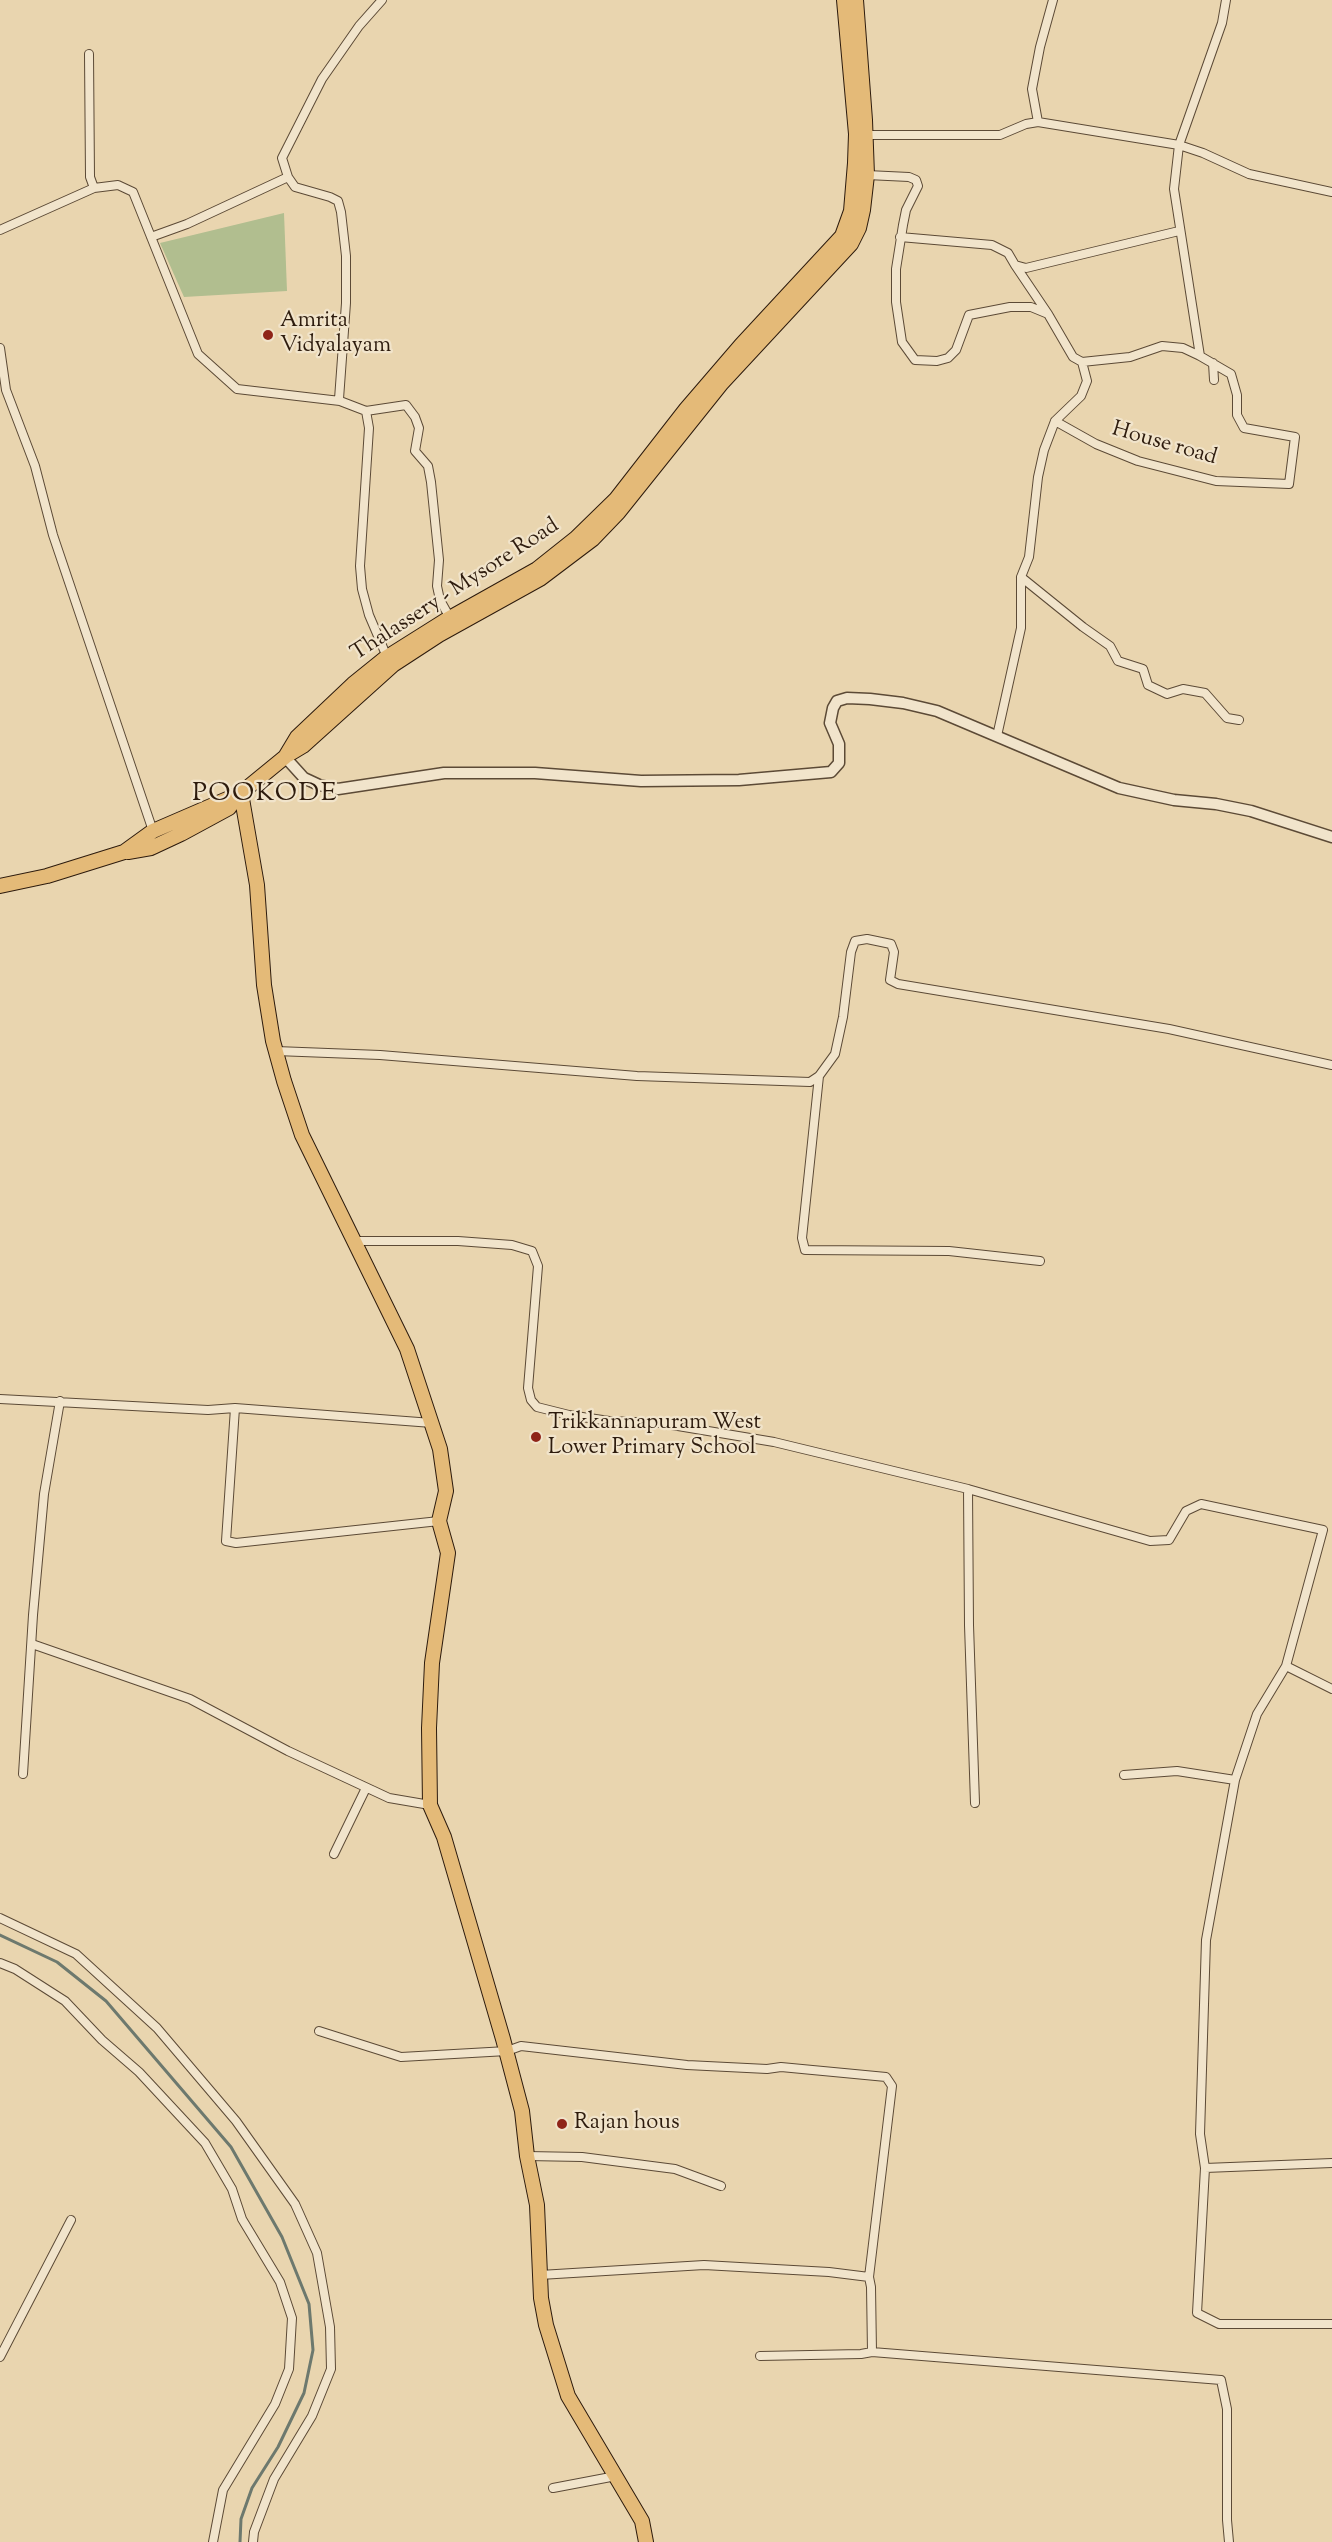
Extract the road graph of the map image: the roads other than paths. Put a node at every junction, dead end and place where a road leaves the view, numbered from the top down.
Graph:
1 (382, 0) edge
2 (844, 0) edge
3 (856, 0) edge
4 (1053, 0) edge
5 (1226, 0) edge
6 (89, 54) dead end
7 (1038, 123) junction
8 (866, 135) junction
9 (1179, 145) junction
10 (867, 175) junction
11 (288, 177) junction
12 (94, 188) junction
13 (1332, 192) edge
14 (0, 230) edge
15 (1179, 231) junction
16 (151, 237) junction
17 (900, 237) junction
18 (1015, 265) junction
19 (1048, 314) junction
20 (0, 348) edge
21 (1200, 356) junction
22 (1082, 362) junction
23 (1213, 363) junction
24 (1214, 380) dead end
25 (340, 402) junction
26 (366, 411) junction
27 (1055, 421) junction
28 (1021, 578) junction
29 (450, 618) junction
30 (387, 657) junction
31 (1239, 720) dead end
32 (997, 736) junction
33 (285, 757) junction
34 (241, 793) junction
35 (153, 831) junction
36 (1332, 837) edge
37 (124, 852) junction
38 (0, 885) edge
39 (276, 1052) junction
40 (1332, 1065) edge
41 (819, 1076) junction
42 (354, 1241) junction
43 (1040, 1261) dead end
44 (0, 1399) edge
45 (60, 1401) junction
46 (236, 1408) junction
47 (432, 1423) junction
48 (968, 1489) junction
49 (439, 1521) junction
50 (32, 1644) junction
51 (1286, 1666) junction
52 (1332, 1689) edge
53 (23, 1774) dead end
54 (1124, 1775) dead end
55 (1235, 1780) junction
56 (366, 1788) junction
57 (975, 1803) dead end
58 (430, 1805) junction
59 (334, 1854) dead end
60 (0, 1918) edge
61 (0, 1963) edge
62 (319, 2031) dead end
63 (507, 2051) junction
64 (527, 2156) junction
65 (1332, 2163) edge
66 (1205, 2168) junction
67 (721, 2186) dead end
68 (72, 2220) dead end
69 (540, 2275) junction
70 (869, 2277) junction
71 (1332, 2324) edge
72 (872, 2352) junction
73 (760, 2356) dead end
74 (0, 2357) edge
75 (616, 2476) junction
76 (553, 2488) dead end
77 (213, 2542) edge
78 (253, 2542) edge
79 (646, 2542) edge
80 (1230, 2542) edge

1 - 11 street
2 - 29 main road, Thalassery - Mysore Road
3 - 8 main road
4 - 7 street
5 - 9 street
6 - 12 street
7 - 8 street
7 - 9 street
8 - 10 main road
9 - 13 street
9 - 15 street
10 - 17 street
10 - 33 main road
11 - 16 street
11 - 25 street
12 - 14 street
12 - 16 street
15 - 18 street
15 - 21 street
16 - 25 street
17 - 18 street
17 - 19 street
18 - 19 street
19 - 22 street
20 - 35 street
21 - 22 street, House road
21 - 23 street, House road
22 - 27 street
23 - 24 street
23 - 27 street, House road
25 - 26 street
26 - 29 street
26 - 30 street
27 - 28 street
28 - 31 street
28 - 32 street
29 - 30 main road, Thalassery - Mysore Road
30 - 33 main road, Thalassery - Mysore Road
32 - 33 street
32 - 36 street
33 - 34 main road, Thalassery - Mysore Road
34 - 35 main road, Thalassery - Mysore Road
34 - 37 main road
34 - 39 main road
35 - 37 main road, Thalassery - Mysore Road
37 - 38 main road, Thalassery - Mysore Road
39 - 41 street
39 - 42 main road
40 - 41 street
41 - 43 street
42 - 47 main road
42 - 48 street
44 - 45 street
45 - 46 street
45 - 50 street
46 - 47 street
46 - 49 street
47 - 49 main road
48 - 51 street
48 - 57 street
49 - 58 main road
50 - 53 street
50 - 56 street
51 - 52 street
51 - 55 street
54 - 55 street
55 - 66 street
56 - 58 street
56 - 59 street
58 - 63 main road
60 - 78 street
61 - 77 street
62 - 63 street
63 - 64 main road
63 - 70 street
64 - 67 street
64 - 69 main road
65 - 66 street
66 - 71 street
68 - 74 street
69 - 70 street
69 - 75 main road
70 - 72 street
72 - 73 street
72 - 80 street
75 - 76 street
75 - 79 main road

